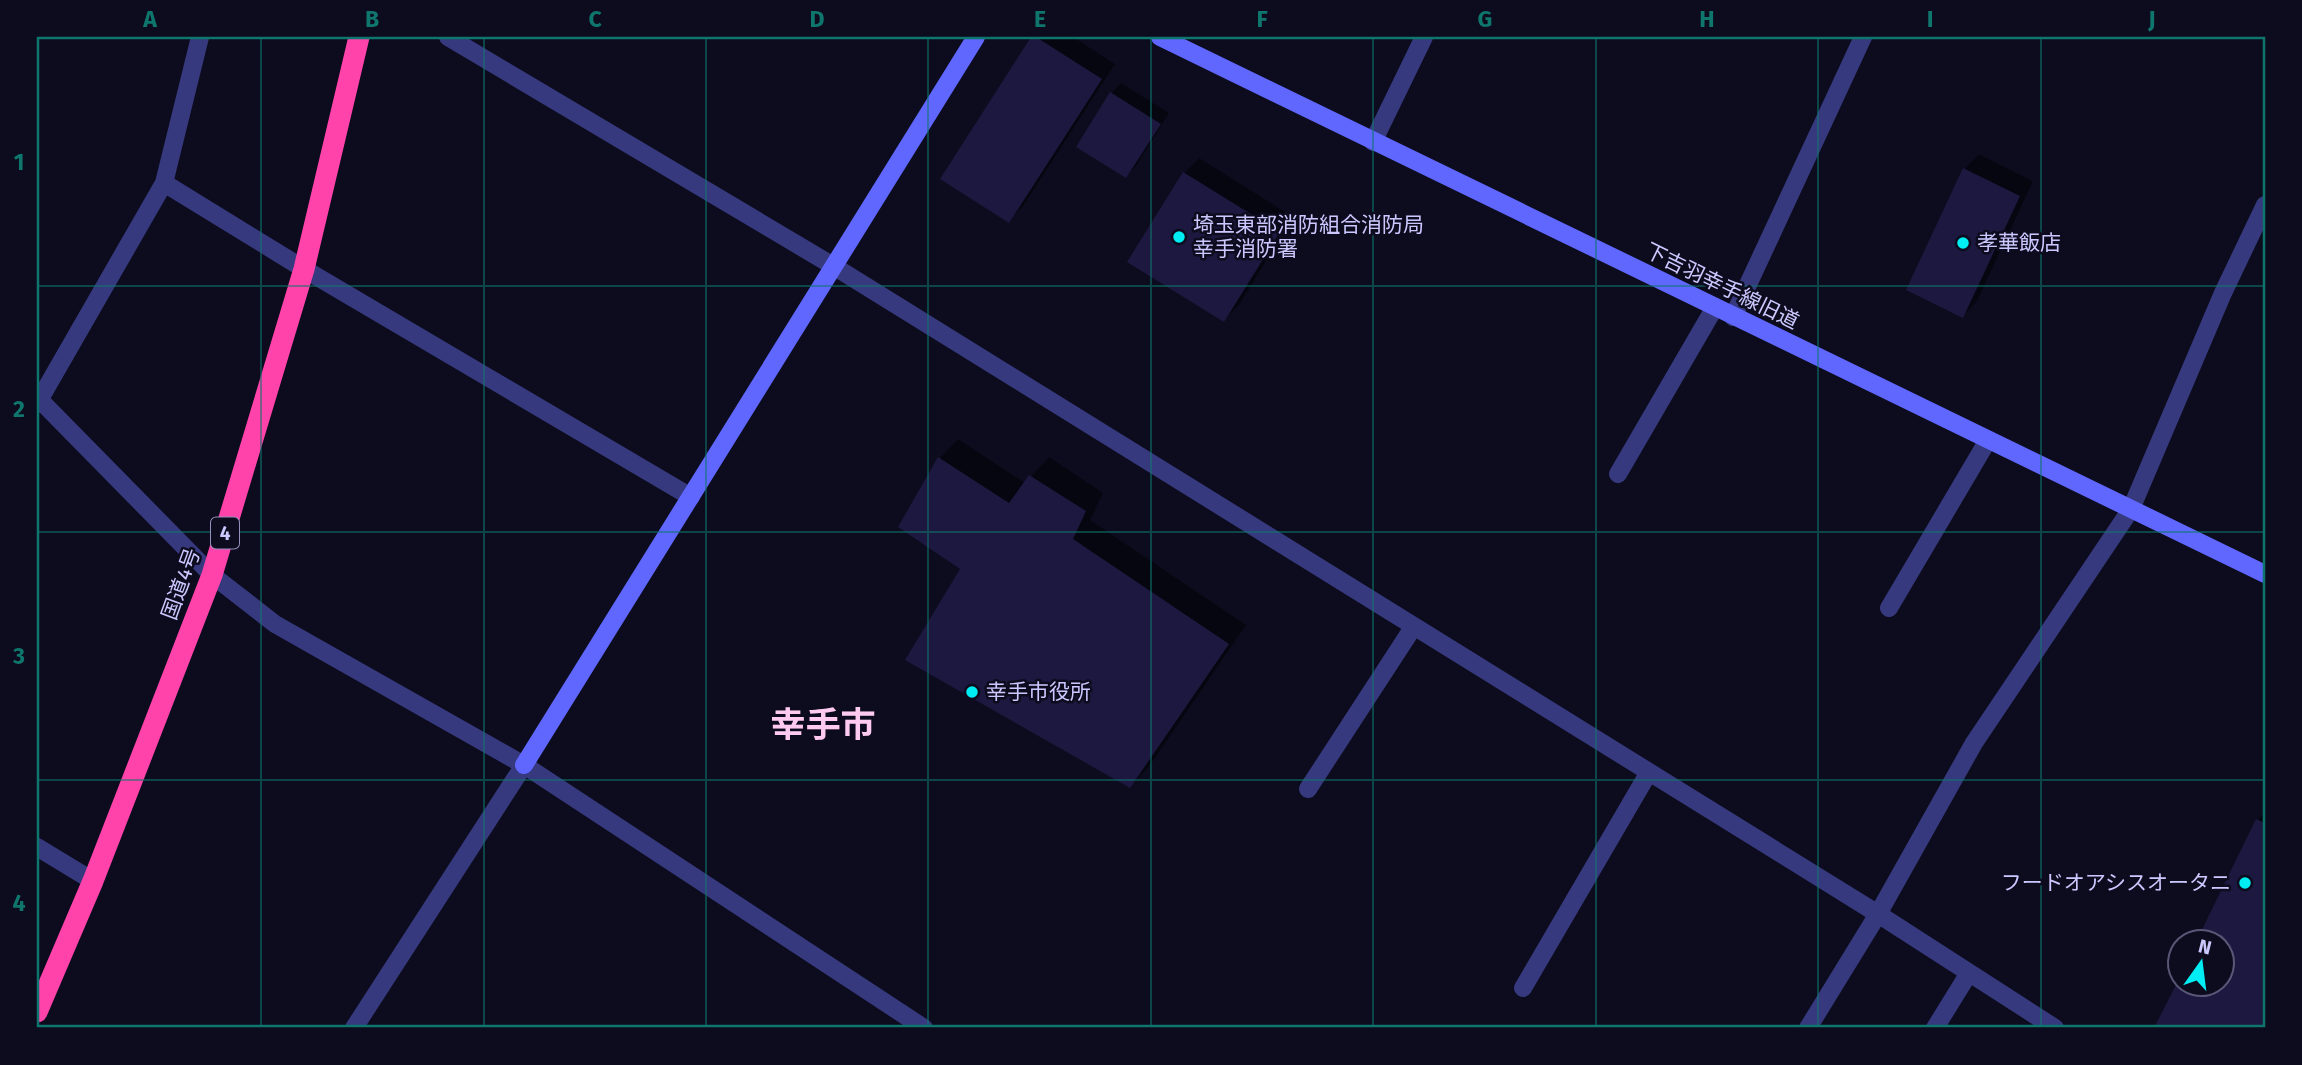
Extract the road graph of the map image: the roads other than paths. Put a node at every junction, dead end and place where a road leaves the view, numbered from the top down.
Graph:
1 (200, 37) edge
2 (359, 37) edge
3 (448, 37) edge
4 (976, 37) edge
5 (1160, 37) edge
6 (1424, 37) edge
7 (1863, 37) edge
8 (1373, 142) junction
9 (164, 183) junction
10 (2265, 205) edge
11 (835, 267) junction
12 (303, 269) junction
13 (1715, 307) junction
14 (1733, 317) junction
15 (38, 400) edge
16 (1987, 440) junction
17 (1618, 474) dead end
18 (691, 497) junction
19 (2131, 509) junction
20 (2265, 574) edge
21 (212, 575) junction
22 (1889, 608) dead end
23 (1414, 626) junction
24 (524, 765) junction
25 (1649, 772) junction
26 (1308, 789) dead end
27 (37, 847) edge
28 (93, 881) junction
29 (1878, 914) junction
30 (1969, 973) junction
31 (1523, 988) dead end
32 (37, 1012) edge
33 (354, 1028) edge
34 (924, 1028) edge
35 (1808, 1028) edge
36 (1935, 1028) edge
37 (2055, 1028) edge

1 - 9 street
2 - 12 highway, 国道4号 / 4
3 - 11 street
4 - 11 street
5 - 8 street, 下吉羽幸手線旧道
6 - 8 street
7 - 14 street
8 - 13 street, 下吉羽幸手線旧道
9 - 12 street
9 - 15 street
10 - 19 street
11 - 18 street
11 - 23 street
12 - 18 street
12 - 21 highway, 国道4号 / 4
13 - 14 street, 下吉羽幸手線旧道
13 - 17 street
14 - 16 street, 下吉羽幸手線旧道
15 - 21 street
16 - 19 street, 下吉羽幸手線旧道
16 - 22 street
18 - 24 street
19 - 20 street, 下吉羽幸手線旧道
19 - 29 street
21 - 24 street
21 - 28 highway, 国道4号 / 4
23 - 25 street
23 - 26 street
24 - 33 street
24 - 34 street
25 - 29 street
25 - 31 street
27 - 28 street
28 - 32 highway, 国道4号 / 4
29 - 30 street
29 - 35 street
30 - 36 street
30 - 37 street

